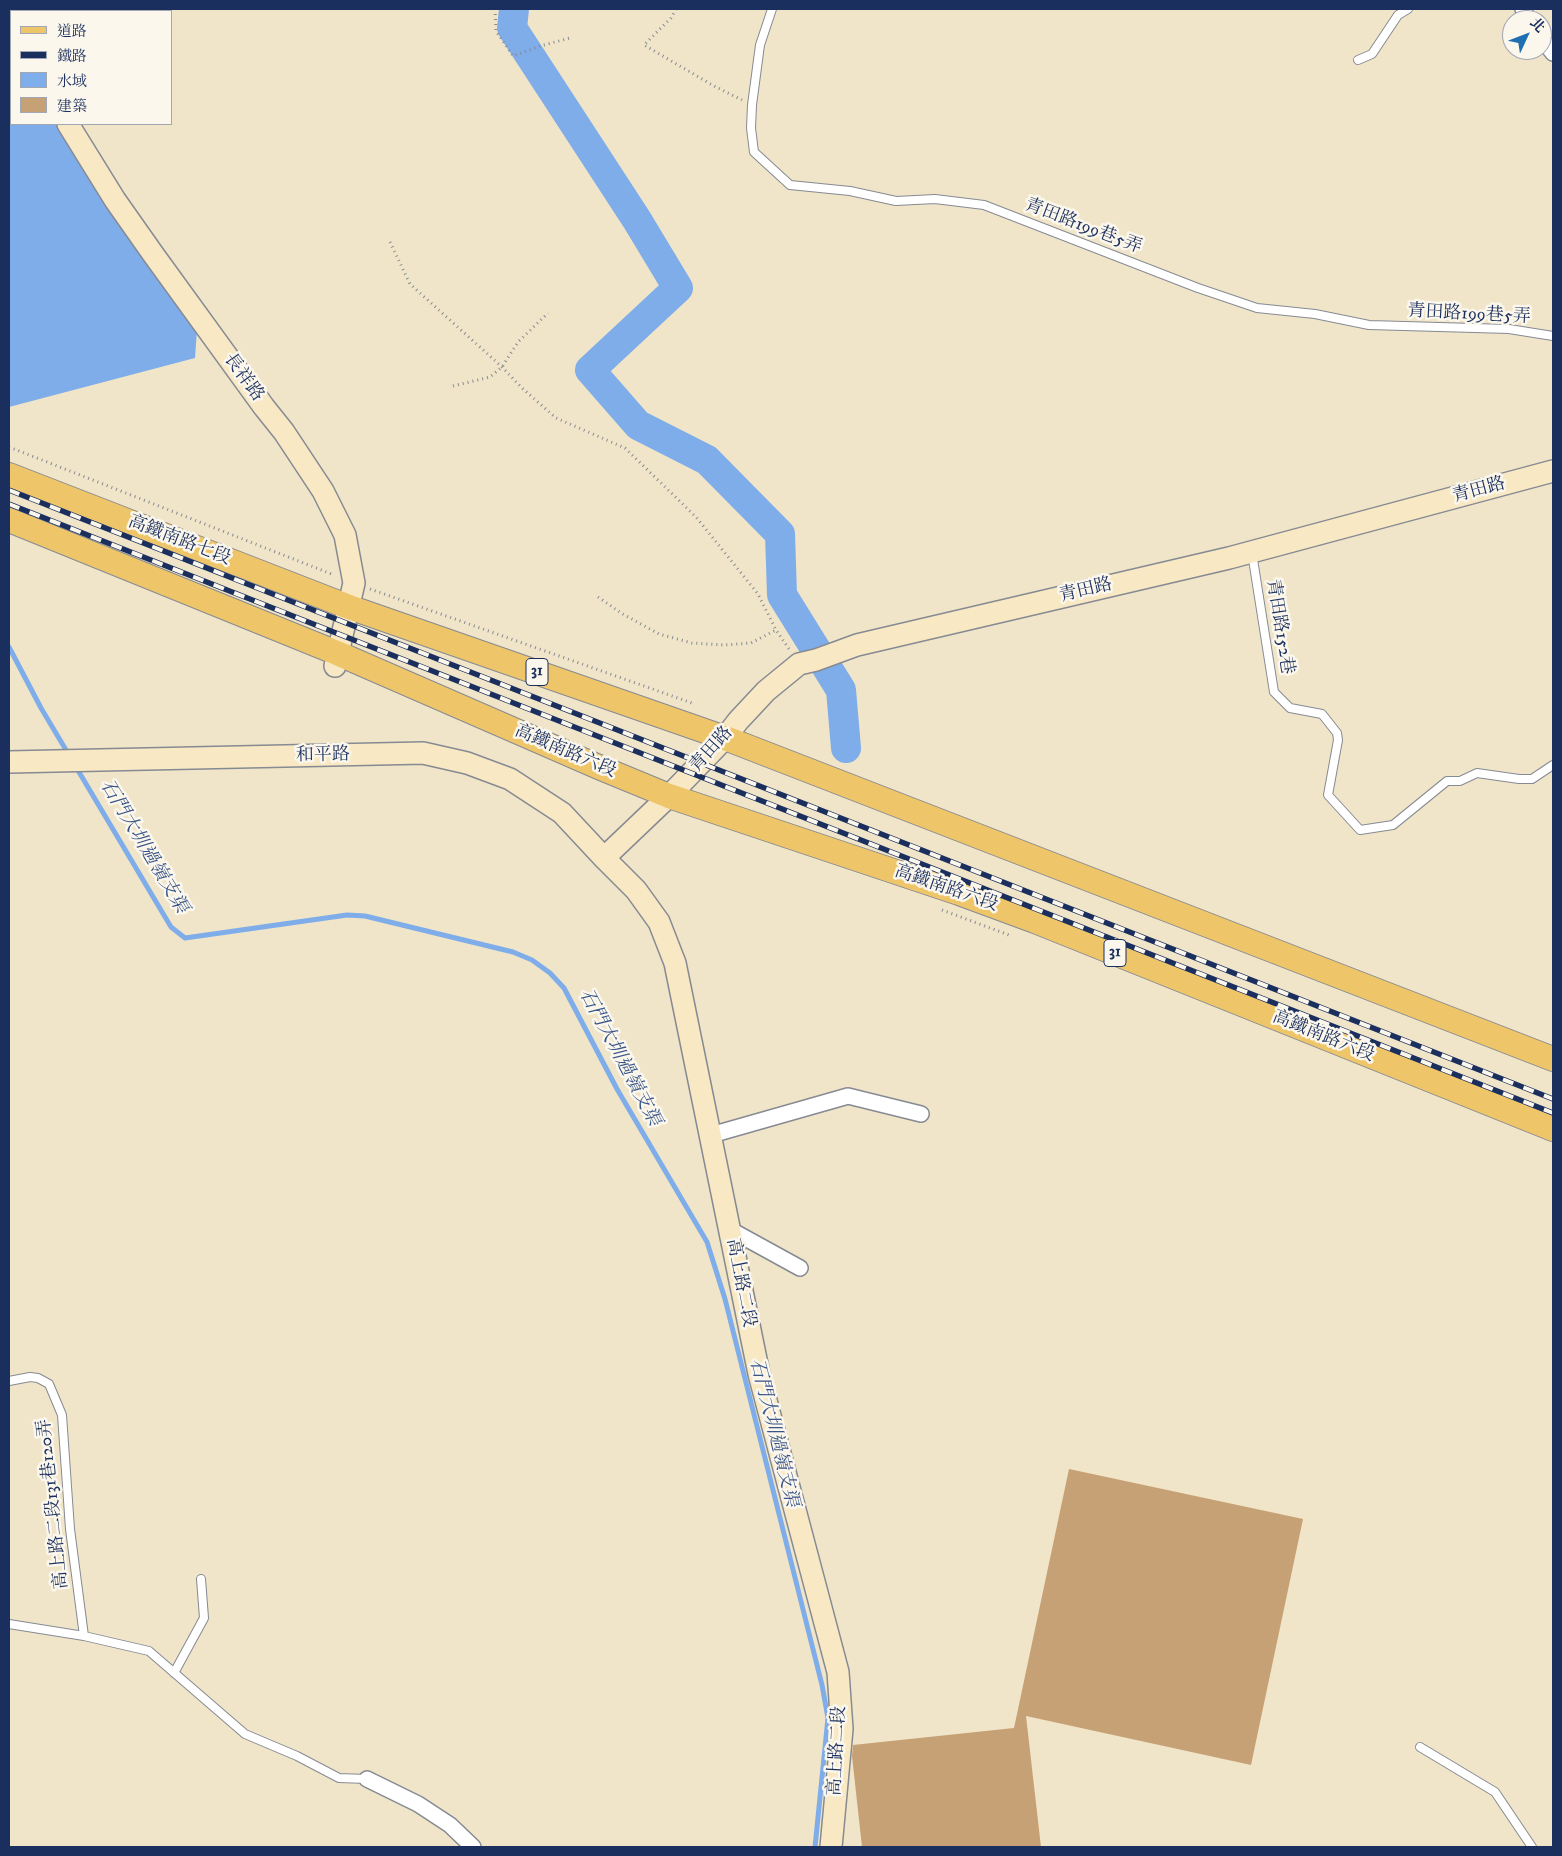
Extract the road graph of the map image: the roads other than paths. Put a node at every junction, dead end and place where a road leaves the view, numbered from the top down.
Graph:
1 (772, 9) edge
2 (1408, 9) edge
3 (1358, 60) dead end
4 (69, 125) edge
5 (1553, 336) edge
6 (1553, 471) edge
7 (9, 474) edge
8 (9, 520) edge
9 (1252, 552) junction
10 (349, 607) junction
11 (336, 660) junction
12 (725, 738) junction
13 (9, 762) edge
14 (1553, 765) edge
15 (669, 796) junction
16 (604, 858) junction
17 (1553, 1059) edge
18 (921, 1114) dead end
19 (1553, 1130) edge
20 (711, 1134) junction
21 (729, 1229) junction
22 (800, 1268) dead end
23 (9, 1381) edge
24 (201, 1579) dead end
25 (9, 1624) edge
26 (84, 1636) junction
27 (174, 1673) junction
28 (1420, 1747) dead end
29 (367, 1780) joint
30 (473, 1847) edge
31 (831, 1847) edge
32 (1532, 1847) edge

1 - 5 lane, 青田路199巷5弄
2 - 3 lane
4 - 10 street, 長祥路
6 - 9 street, 青田路
7 - 10 main road, 高鐵南路七段 / 31
8 - 11 main road, 31
9 - 12 street, 青田路
9 - 14 lane, 青田路152巷
10 - 11 street, 長祥路
10 - 12 main road, 31
11 - 15 main road, 高鐵南路六段 / 31
12 - 15 street, 青田路
12 - 17 main road, 31
13 - 16 street, 和平路
15 - 16 street
15 - 19 main road, 高鐵南路六段 / 31
16 - 20 street, 高上路二段
18 - 20 street
20 - 21 street, 高上路二段
21 - 22 street
21 - 31 street, 高上路二段
23 - 26 lane, 高上路二段131巷120弄
24 - 27 lane
25 - 26 lane
26 - 27 lane
27 - 29 lane
28 - 32 lane
29 - 30 street

